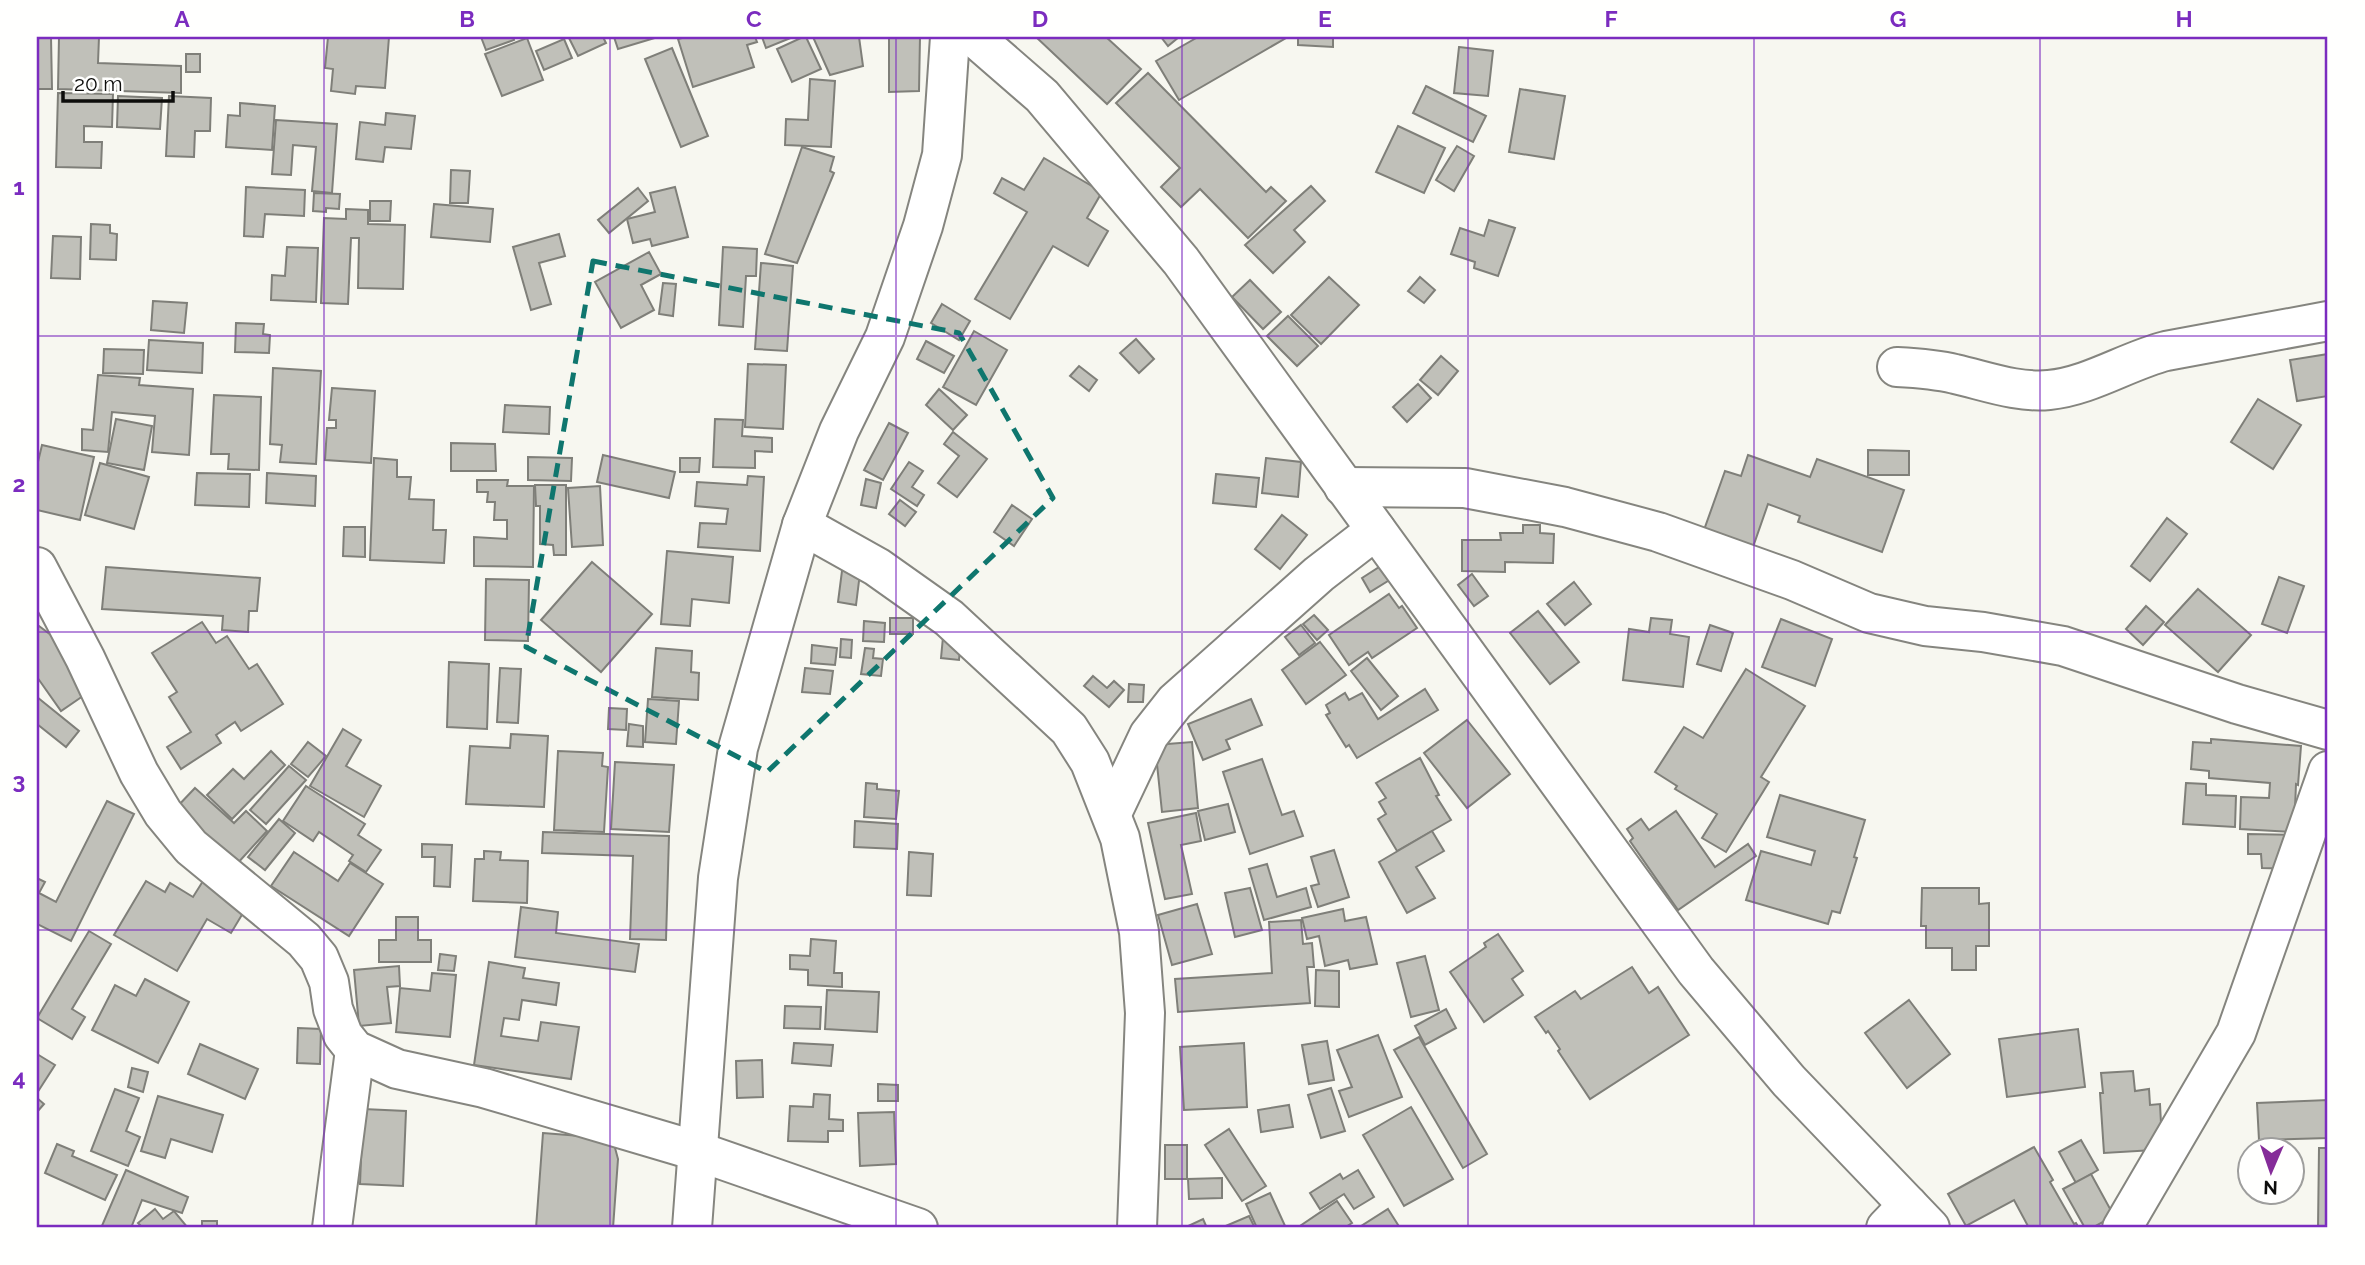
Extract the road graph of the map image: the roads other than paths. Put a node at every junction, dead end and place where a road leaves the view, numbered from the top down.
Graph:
1 (950, 37) edge
2 (974, 37) edge
3 (2328, 321) edge
4 (1896, 367) dead end
5 (1344, 486) junction
6 (802, 525) junction
7 (1376, 530) junction
8 (37, 567) edge
9 (2328, 730) edge
10 (2328, 771) edge
11 (1112, 813) junction
12 (355, 1050) junction
13 (697, 1151) junction
14 (1908, 1221) edge
15 (332, 1228) edge
16 (692, 1228) edge
17 (918, 1228) edge
18 (1137, 1228) edge
19 (2122, 1228) edge

1 - 6 street
2 - 5 street
3 - 4 street
5 - 7 street
5 - 9 street
6 - 11 street
6 - 13 street
7 - 11 street
7 - 14 street
8 - 12 street
10 - 19 street
11 - 18 street
12 - 13 street
12 - 15 street
13 - 16 street
13 - 17 street

